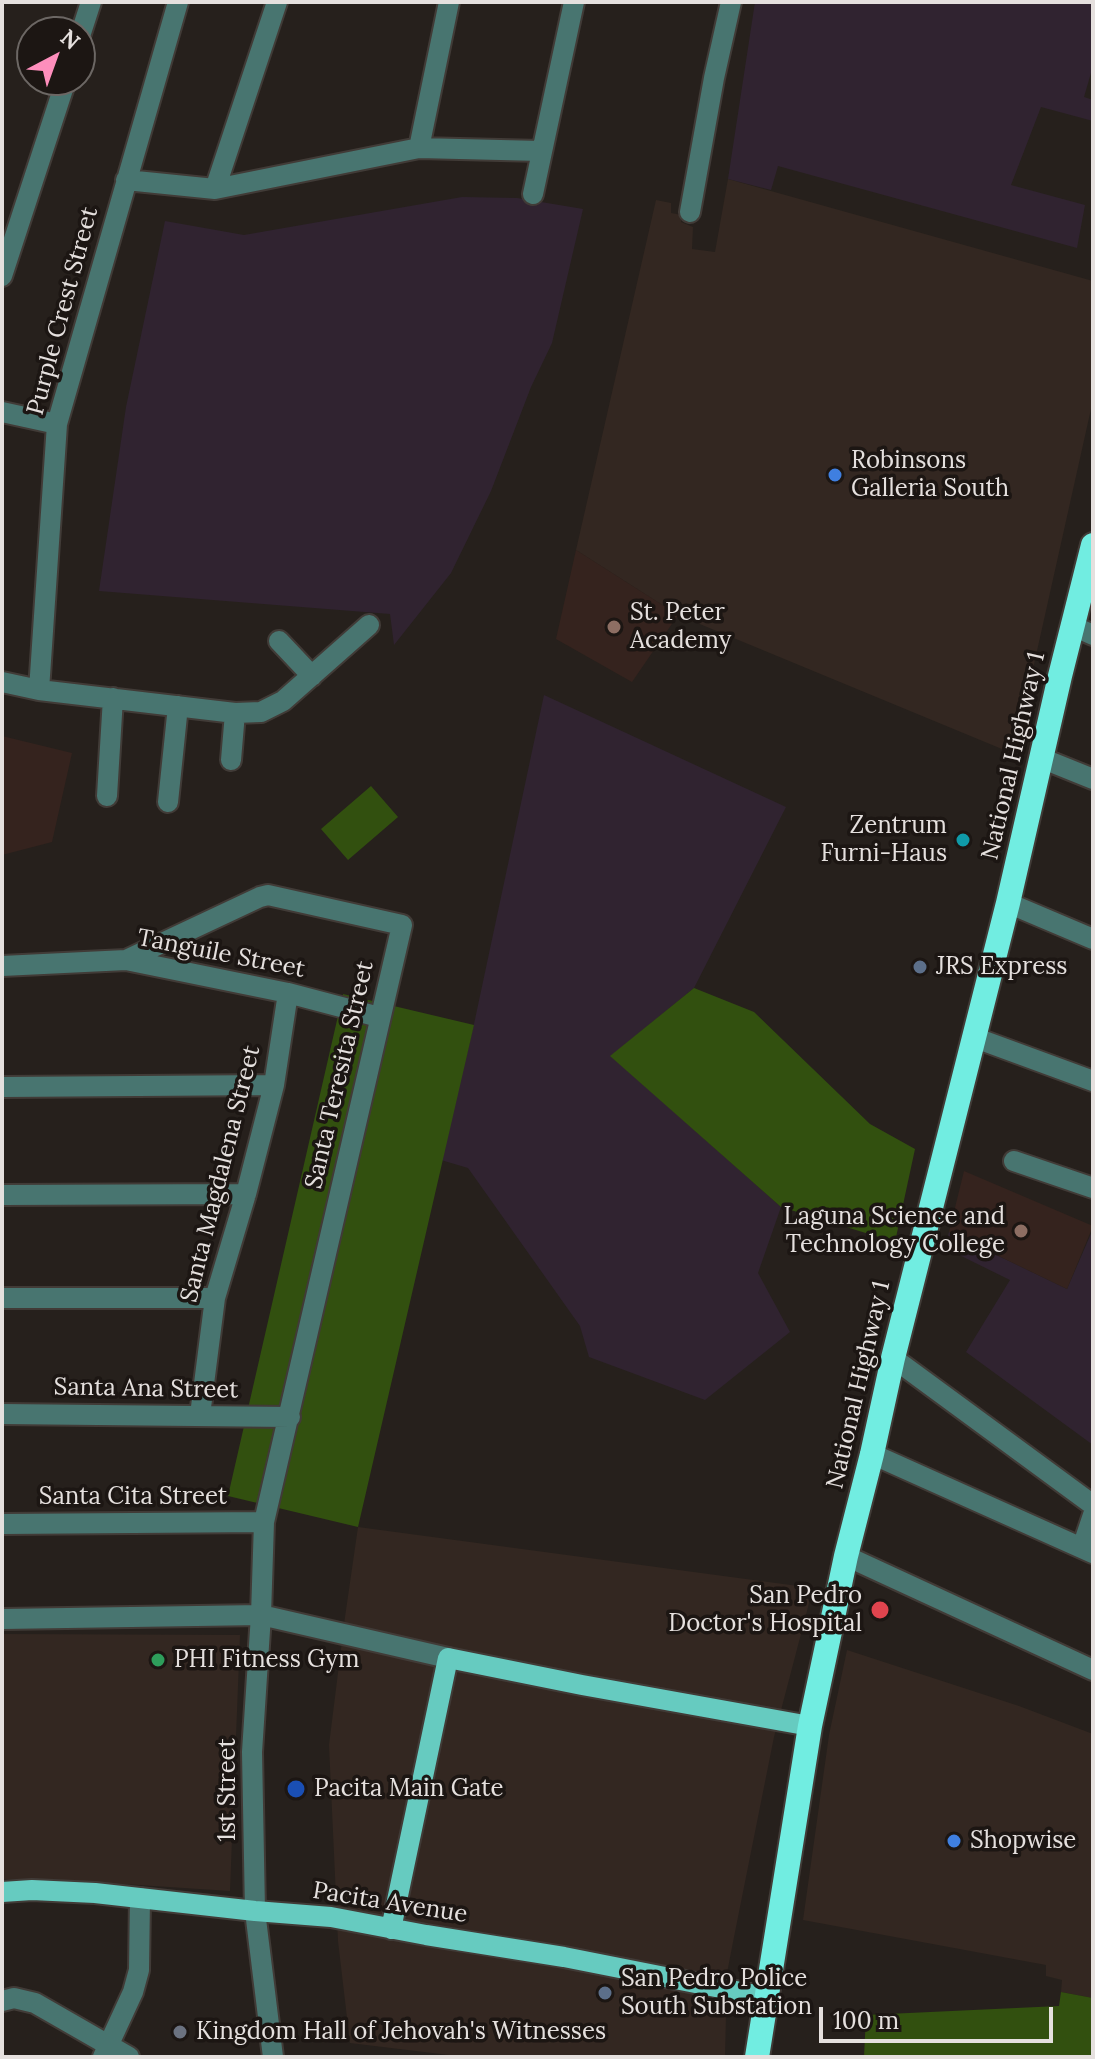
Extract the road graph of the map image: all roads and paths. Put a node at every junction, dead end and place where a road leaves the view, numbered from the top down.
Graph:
1 (178, 2) edge
2 (277, 2) edge
3 (449, 2) edge
4 (574, 2) edge
5 (731, 2) edge
6 (61, 96) edge
7 (419, 148) junction
8 (541, 151) junction
9 (126, 180) junction
10 (215, 189) junction
11 (533, 194) dead end
12 (690, 212) dead end
13 (2, 276) edge
14 (2, 412) edge
15 (57, 424) junction
16 (1093, 545) edge
17 (369, 625) dead end
18 (1083, 630) edge
19 (279, 641) dead end
20 (312, 676) junction
21 (2, 682) edge
22 (39, 690) junction
23 (113, 698) junction
24 (178, 706) junction
25 (235, 713) junction
26 (1041, 758) junction
27 (231, 760) dead end
28 (1093, 779) edge
29 (107, 796) dead end
30 (168, 802) dead end
31 (1008, 903) junction
32 (1093, 939) edge
33 (126, 960) junction
34 (2, 966) edge
35 (288, 993) junction
36 (379, 1017) junction
37 (973, 1037) junction
38 (1093, 1081) edge
39 (274, 1085) junction
40 (2, 1087) edge
41 (1014, 1161) dead end
42 (1093, 1188) edge
43 (246, 1194) junction
44 (2, 1195) edge
45 (2, 1298) edge
46 (215, 1298) junction
47 (893, 1358) junction
48 (2, 1414) edge
49 (200, 1415) junction
50 (290, 1417) junction
51 (872, 1454) junction
52 (1093, 1505) edge
53 (1093, 1515) edge
54 (264, 1522) junction
55 (2, 1524) edge
56 (1088, 1550) edge
57 (846, 1556) junction
58 (261, 1615) junction
59 (2, 1619) edge
60 (448, 1658) junction
61 (1093, 1670) edge
62 (810, 1726) junction
63 (2, 1892) edge
64 (140, 1898) junction
65 (255, 1911) junction
66 (391, 1929) junction
67 (766, 1997) junction
68 (2, 2001) edge
69 (106, 2050) edge
70 (129, 2057) edge
71 (273, 2057) edge
72 (757, 2057) edge

1 - 9 street, Purple Crest Street
2 - 10 street
3 - 7 street
4 - 8 street
5 - 12 street
6 - 13 street
7 - 8 street
7 - 10 street
8 - 11 street
9 - 10 street
9 - 15 street, Purple Crest Street
14 - 15 street
15 - 22 street, Purple Crest Street
16 - 18 highway, National Highway 1
17 - 20 street
18 - 26 highway, National Highway 1
19 - 20 street
20 - 25 street
21 - 22 street
22 - 23 street
23 - 24 street
23 - 29 street
24 - 25 street
24 - 30 street
25 - 27 street
26 - 28 street
26 - 31 highway, National Highway 1
31 - 32 street
31 - 37 highway, National Highway 1
33 - 34 street, Tanguile Street
33 - 35 street, Tanguile Street
33 - 36 street, Santa Teresita Street
35 - 36 street, Tanguile Street
35 - 39 street, Santa Magdalena Street
36 - 50 street, Santa Teresita Street
37 - 38 street
37 - 47 highway, National Highway 1
39 - 40 street
39 - 43 street, Santa Magdalena Street
41 - 42 street
43 - 44 street
43 - 46 street, Santa Magdalena Street
45 - 46 street
46 - 49 street, Santa Magdalena Street
47 - 51 highway, National Highway 1
47 - 52 street
48 - 49 street, Santa Ana Street
49 - 50 street, Santa Ana Street
50 - 54 street, Santa Teresita Street
51 - 56 street
51 - 57 highway, National Highway 1
53 - 56 street
54 - 55 street, Santa Cita Street
54 - 58 street, 1st Street
57 - 61 street
57 - 62 highway, National Highway 1
58 - 59 street
58 - 60 street
58 - 65 street, 1st Street
60 - 62 main road
60 - 66 main road
62 - 67 highway, National Highway 1
63 - 64 main road, Pacita Avenue
64 - 65 main road, Pacita Avenue
64 - 69 street
65 - 66 main road, Pacita Avenue
65 - 71 street, 1st Street
66 - 67 main road, Pacita Avenue
67 - 72 highway, National Highway 1
68 - 69 street
69 - 70 street

